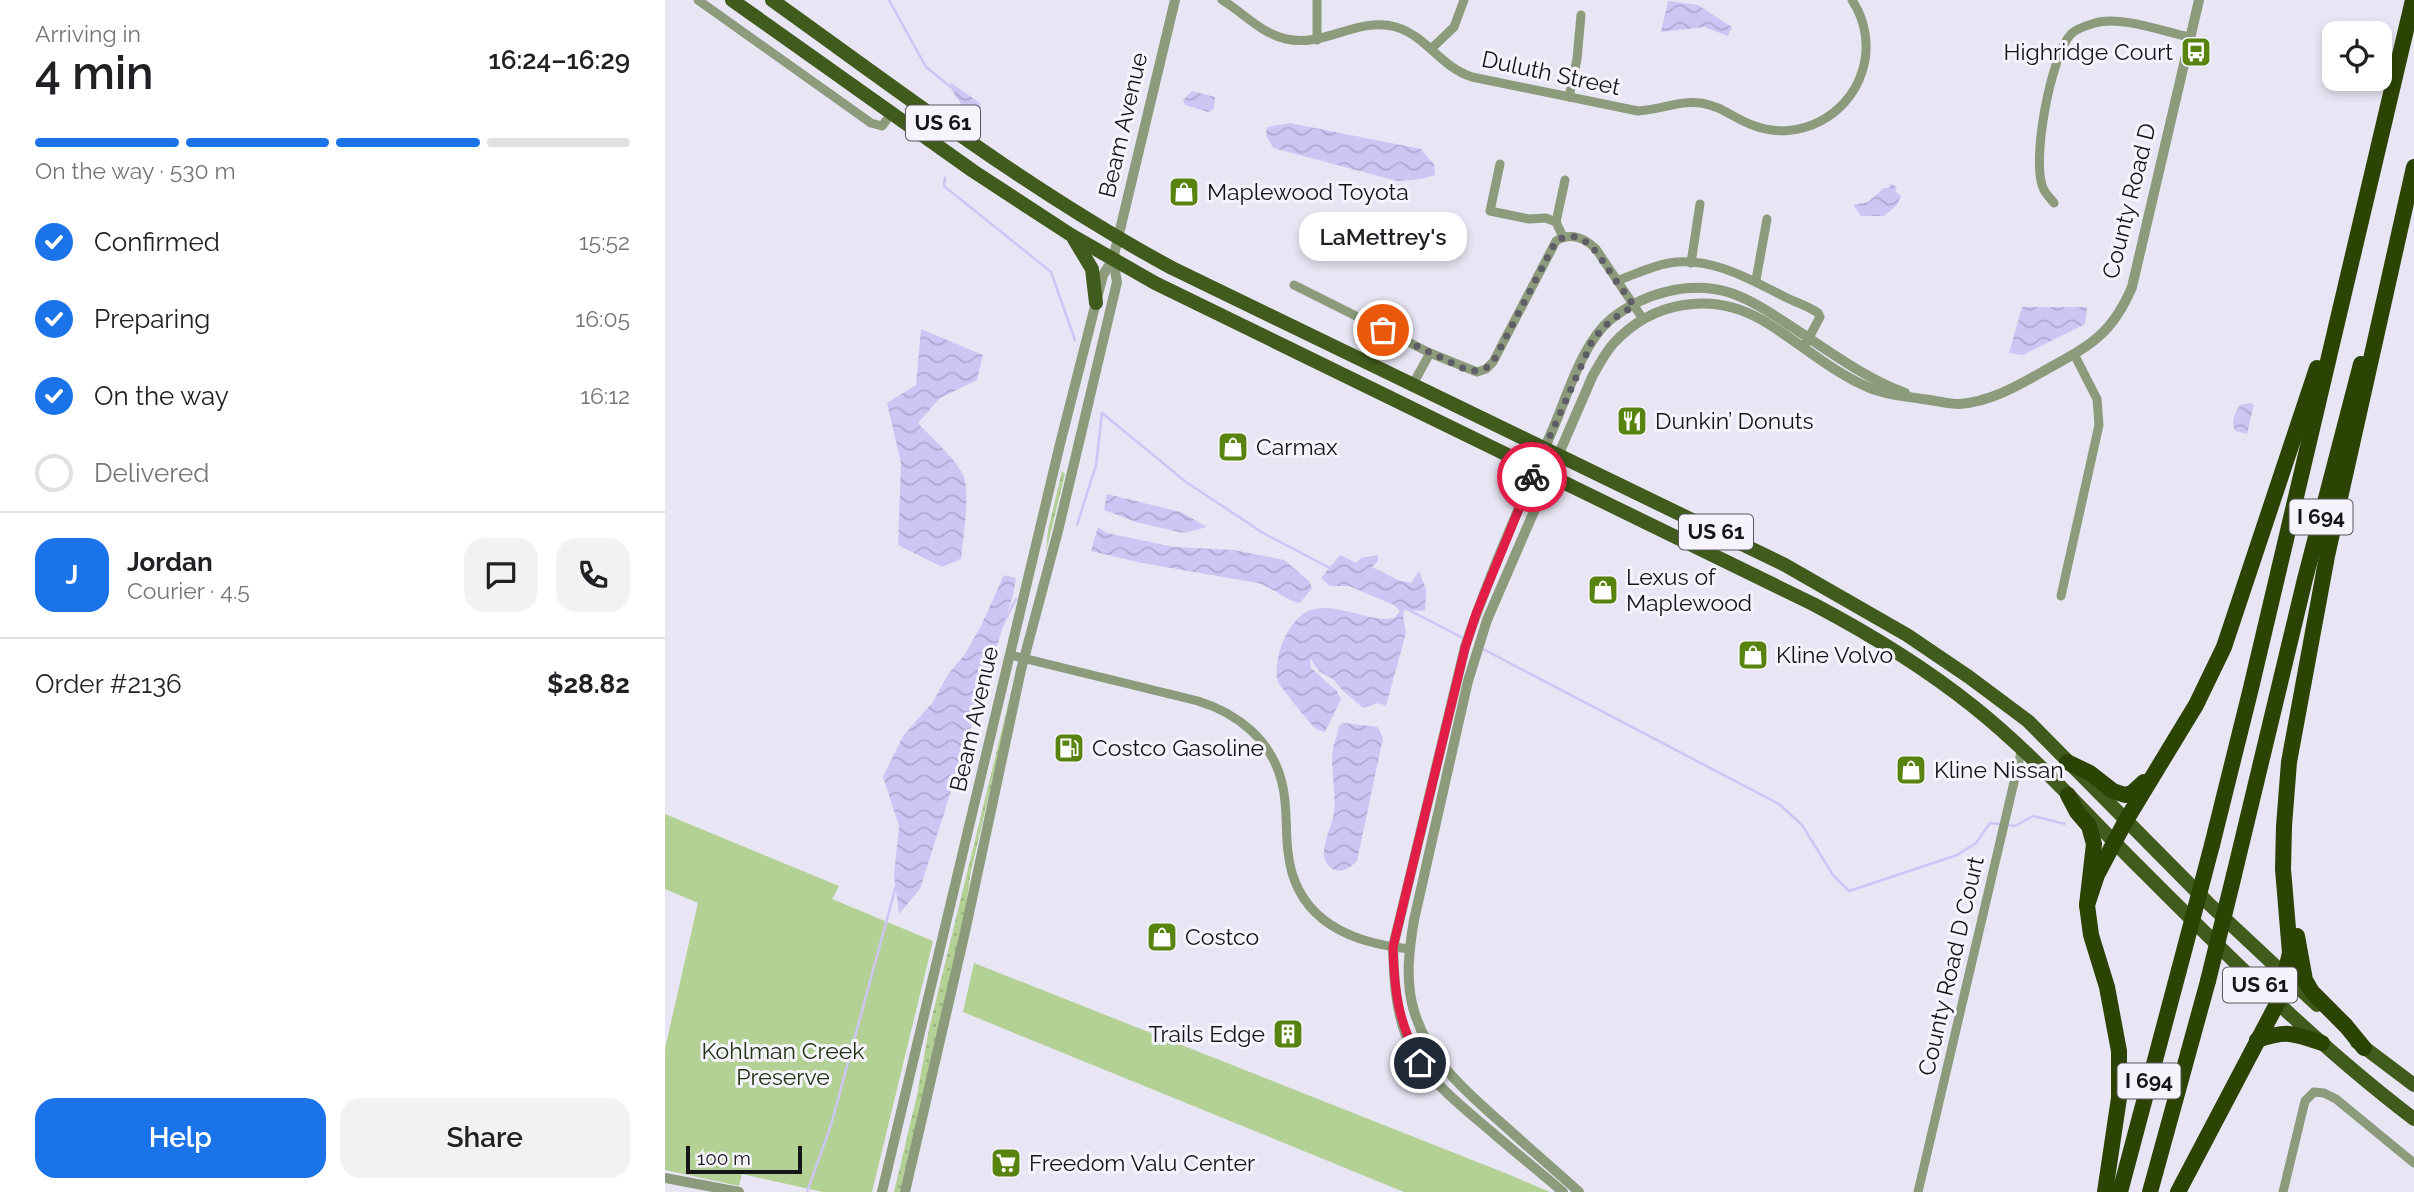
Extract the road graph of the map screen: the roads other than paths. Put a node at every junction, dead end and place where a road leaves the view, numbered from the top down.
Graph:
1 (698, 0) edge
2 (732, 0) edge
3 (772, 0) edge
4 (1175, 0) edge
5 (1222, 0) edge
6 (1317, 0) edge
7 (1464, 0) edge
8 (1853, 0) edge
9 (2199, 0) edge
10 (2413, 0) edge
11 (1581, 15) dead end
12 (2190, 37) junction
13 (1317, 40) junction
14 (1431, 49) junction
15 (1569, 97) junction
16 (892, 113) junction
17 (2414, 161) edge
18 (1500, 164) dead end
19 (2414, 167) edge
20 (1565, 180) dead end
21 (2054, 203) dead end
22 (1700, 204) dead end
23 (1767, 219) dead end
24 (1556, 222) junction
25 (1071, 236) junction
26 (1563, 237) junction
27 (1118, 239) junction
28 (1113, 259) junction
29 (1691, 263) junction
30 (1756, 280) junction
31 (1617, 281) junction
32 (1294, 285) dead end
33 (1096, 303) junction
34 (1634, 306) junction
35 (1643, 319) junction
36 (2336, 323) junction
37 (1806, 343) junction
38 (1430, 353) junction
39 (2074, 354) junction
40 (1413, 384) junction
41 (1545, 448) junction
42 (1559, 455) junction
43 (1535, 470) junction
44 (1549, 477) junction
45 (2061, 596) dead end
46 (1010, 655) junction
47 (1024, 658) junction
48 (2022, 748) junction
49 (2169, 750) junction
50 (2067, 762) junction
51 (2068, 795) junction
52 (2125, 822) junction
53 (2284, 826) junction
54 (2115, 842) junction
55 (2087, 905) junction
56 (1393, 947) junction
57 (1410, 949) junction
58 (2284, 976) junction
59 (2278, 1002) junction
60 (2257, 1040) junction
61 (2322, 1043) junction
62 (2364, 1048) junction
63 (2414, 1085) edge
64 (902, 1110) junction
65 (2414, 1119) edge
66 (2414, 1163) edge
67 (665, 1178) edge
68 (739, 1192) edge
69 (875, 1192) edge
70 (882, 1192) edge
71 (905, 1192) edge
72 (1563, 1192) edge
73 (1579, 1192) edge
74 (1918, 1192) edge
75 (2105, 1192) edge
76 (2120, 1192) edge
77 (2150, 1192) edge
78 (2178, 1192) edge
79 (2283, 1192) edge

1 - 16 street
2 - 16 main road, US 61
3 - 27 main road, US 61
4 - 27 street, Beam Avenue
5 - 13 street, Duluth Street
6 - 13 street
7 - 14 street
8 - 15 street, Duluth Street
9 - 12 street, County Road D
10 - 36 highway, I 694
11 - 15 street
12 - 21 street
12 - 39 street, County Road D
13 - 14 street, Duluth Street
14 - 15 street, Duluth Street
16 - 25 main road, US 61
17 - 77 highway, I 694, bridge
18 - 24 street
19 - 53 highway
20 - 24 street
22 - 29 street
23 - 30 street
24 - 26 street
25 - 28 main road, US 61
25 - 33 main road
26 - 31 street
26 - 38 street
27 - 28 street, Beam Avenue
27 - 40 main road, US 61
28 - 33 street, Beam Avenue
28 - 43 main road, US 61
28 - 47 street, Beam Avenue
29 - 30 street
29 - 31 street
30 - 37 street
31 - 34 street
32 - 38 street
33 - 46 street, Beam Avenue
34 - 35 street
34 - 37 street
34 - 41 street
35 - 37 street
35 - 42 street
36 - 49 highway
36 - 76 highway, I 694, bridge
37 - 39 street, County Road D
38 - 40 street
39 - 45 street
40 - 41 main road, US 61
41 - 42 main road, US 61
41 - 43 street
42 - 44 street
42 - 50 main road, US 61
43 - 44 main road, US 61
43 - 56 street
44 - 48 main road, US 61
44 - 57 street
46 - 47 street
46 - 64 street, Beam Avenue
47 - 56 street
47 - 71 street, Beam Avenue
48 - 51 main road, US 61
48 - 74 street, County Road D Court
49 - 50 highway
49 - 52 highway
50 - 52 main road, US 61
51 - 54 main road, US 61
51 - 55 highway
52 - 54 highway
52 - 58 main road, US 61
53 - 58 highway
53 - 62 highway
54 - 55 highway
54 - 59 main road, US 61
55 - 75 highway
56 - 57 street
56 - 72 street
57 - 73 street
58 - 59 highway
58 - 62 main road, US 61
59 - 60 highway
59 - 61 main road, US 61
60 - 61 highway
60 - 78 highway
61 - 65 main road, US 61
62 - 63 main road, US 61
64 - 69 street
64 - 70 street, Beam Avenue
66 - 79 street
67 - 68 street

